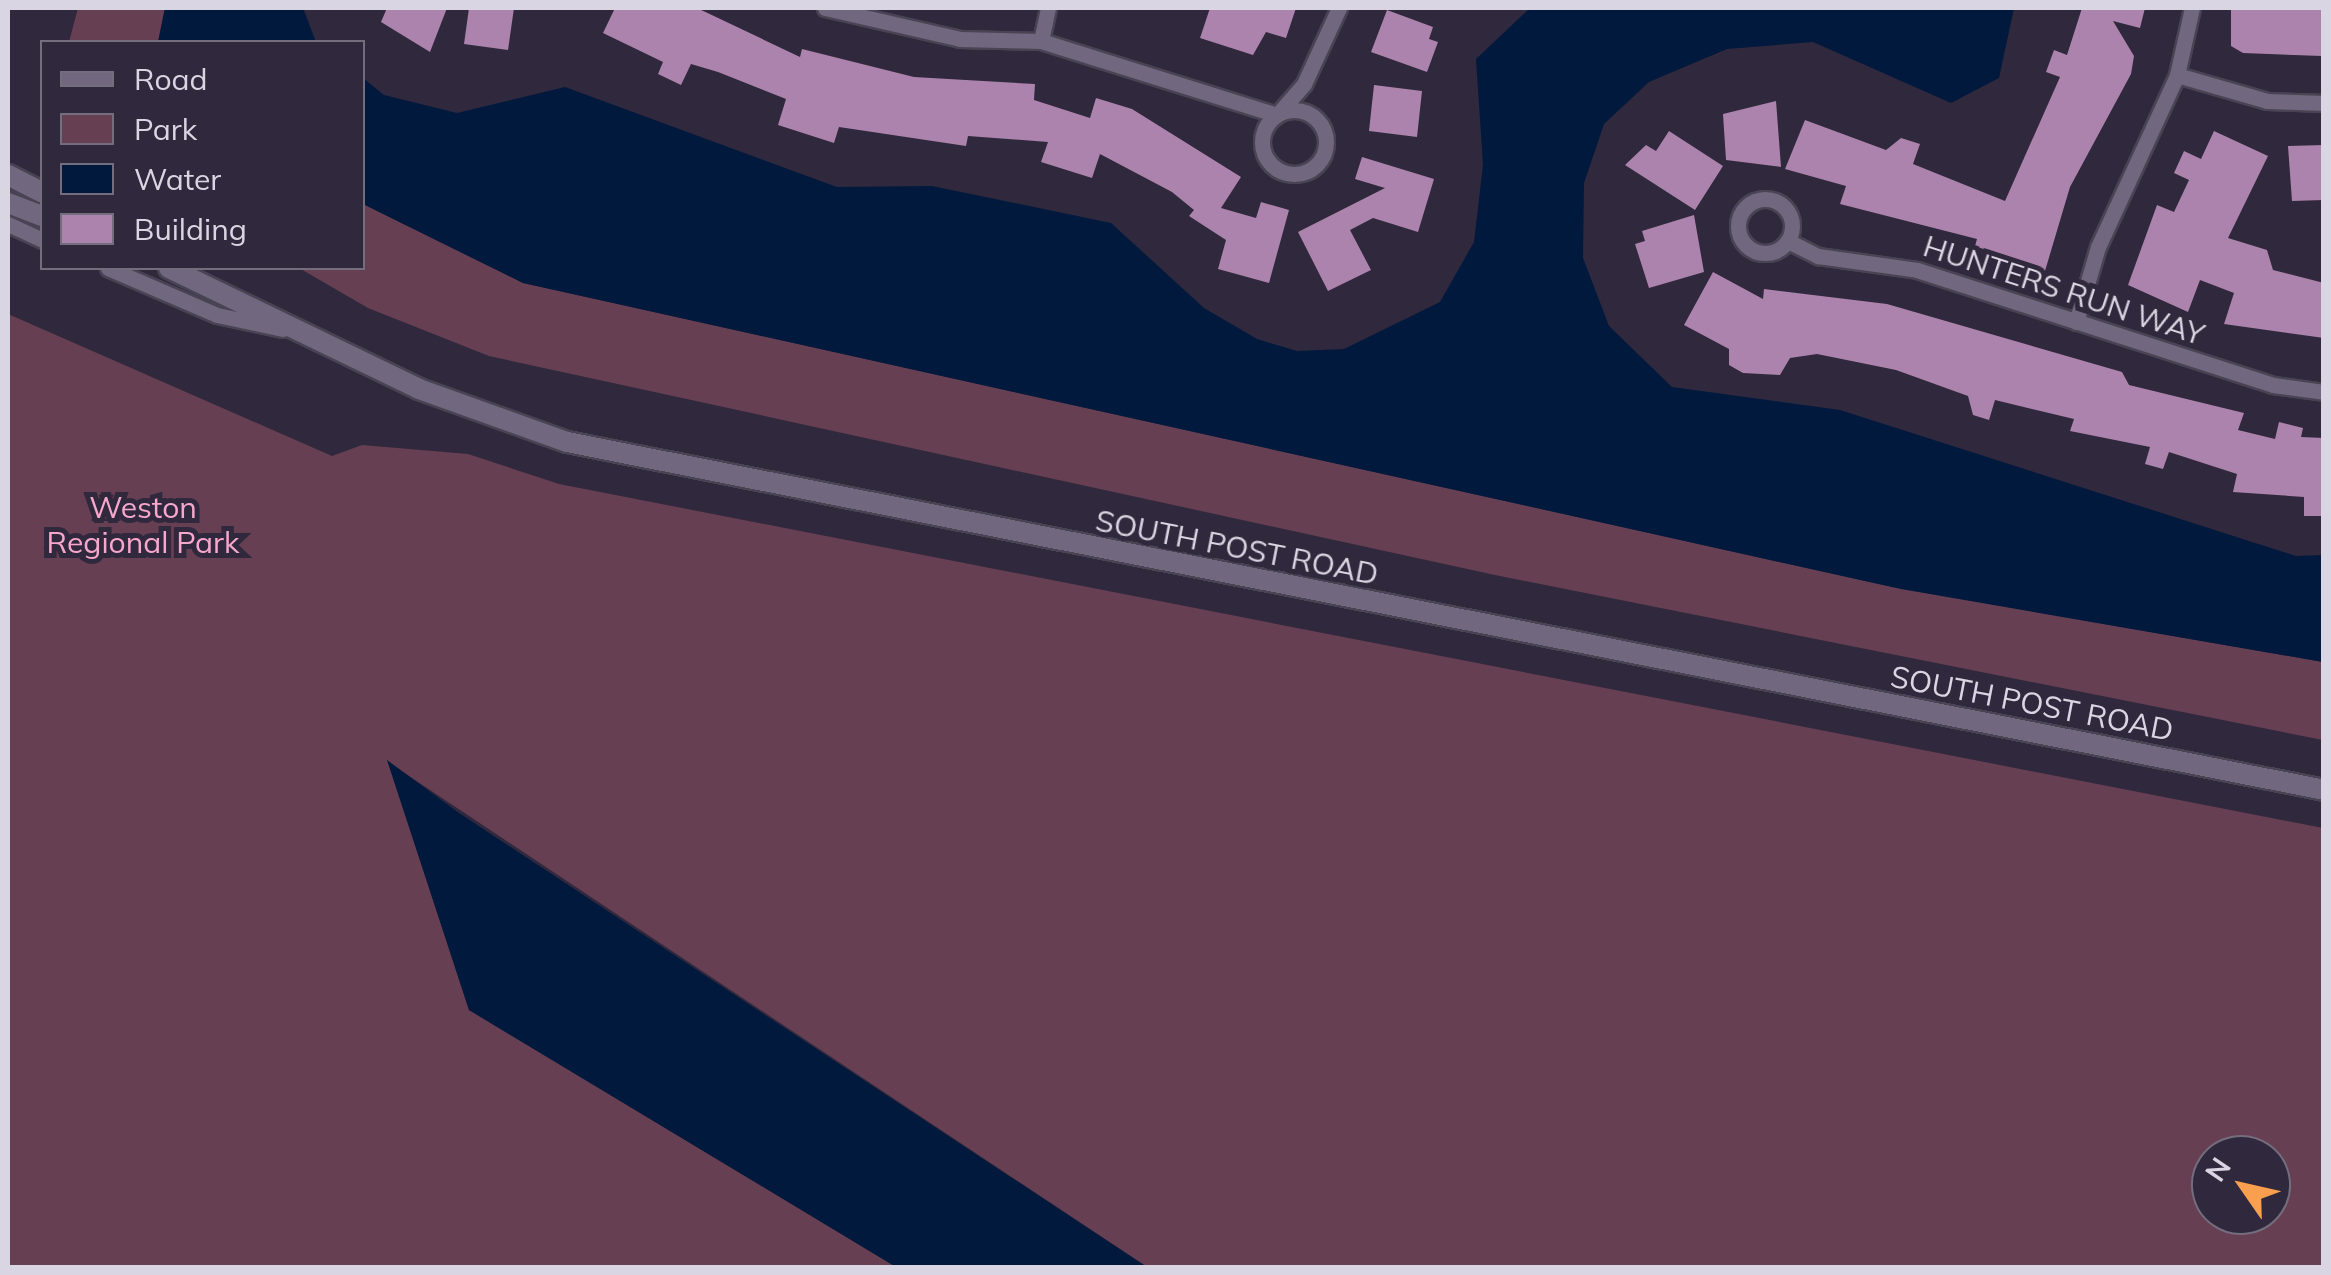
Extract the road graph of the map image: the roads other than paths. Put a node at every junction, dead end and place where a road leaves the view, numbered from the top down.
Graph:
1 (825, 8) edge
2 (1048, 8) edge
3 (1339, 8) edge
4 (2192, 8) edge
5 (1042, 40) junction
6 (2176, 75) junction
7 (2324, 103) edge
8 (1277, 115) junction
9 (8, 175) edge
10 (40, 191) edge
11 (8, 203) edge
12 (40, 215) edge
13 (8, 224) edge
14 (40, 239) edge
15 (1788, 241) dead end
16 (113, 270) edge
17 (173, 270) edge
18 (2076, 322) junction
19 (287, 330) junction
20 (2324, 392) edge
21 (2324, 790) edge

1 - 5 street
2 - 5 street
3 - 8 street
4 - 6 street
5 - 8 street
6 - 7 street
6 - 18 street
8 - 8 street
9 - 10 street
11 - 12 street
13 - 14 street
15 - 18 street, HUNTERS RUN WAY
16 - 19 street
17 - 19 street, SOUTH POST ROAD
18 - 20 street, HUNTERS RUN WAY
19 - 21 street, SOUTH POST ROAD

